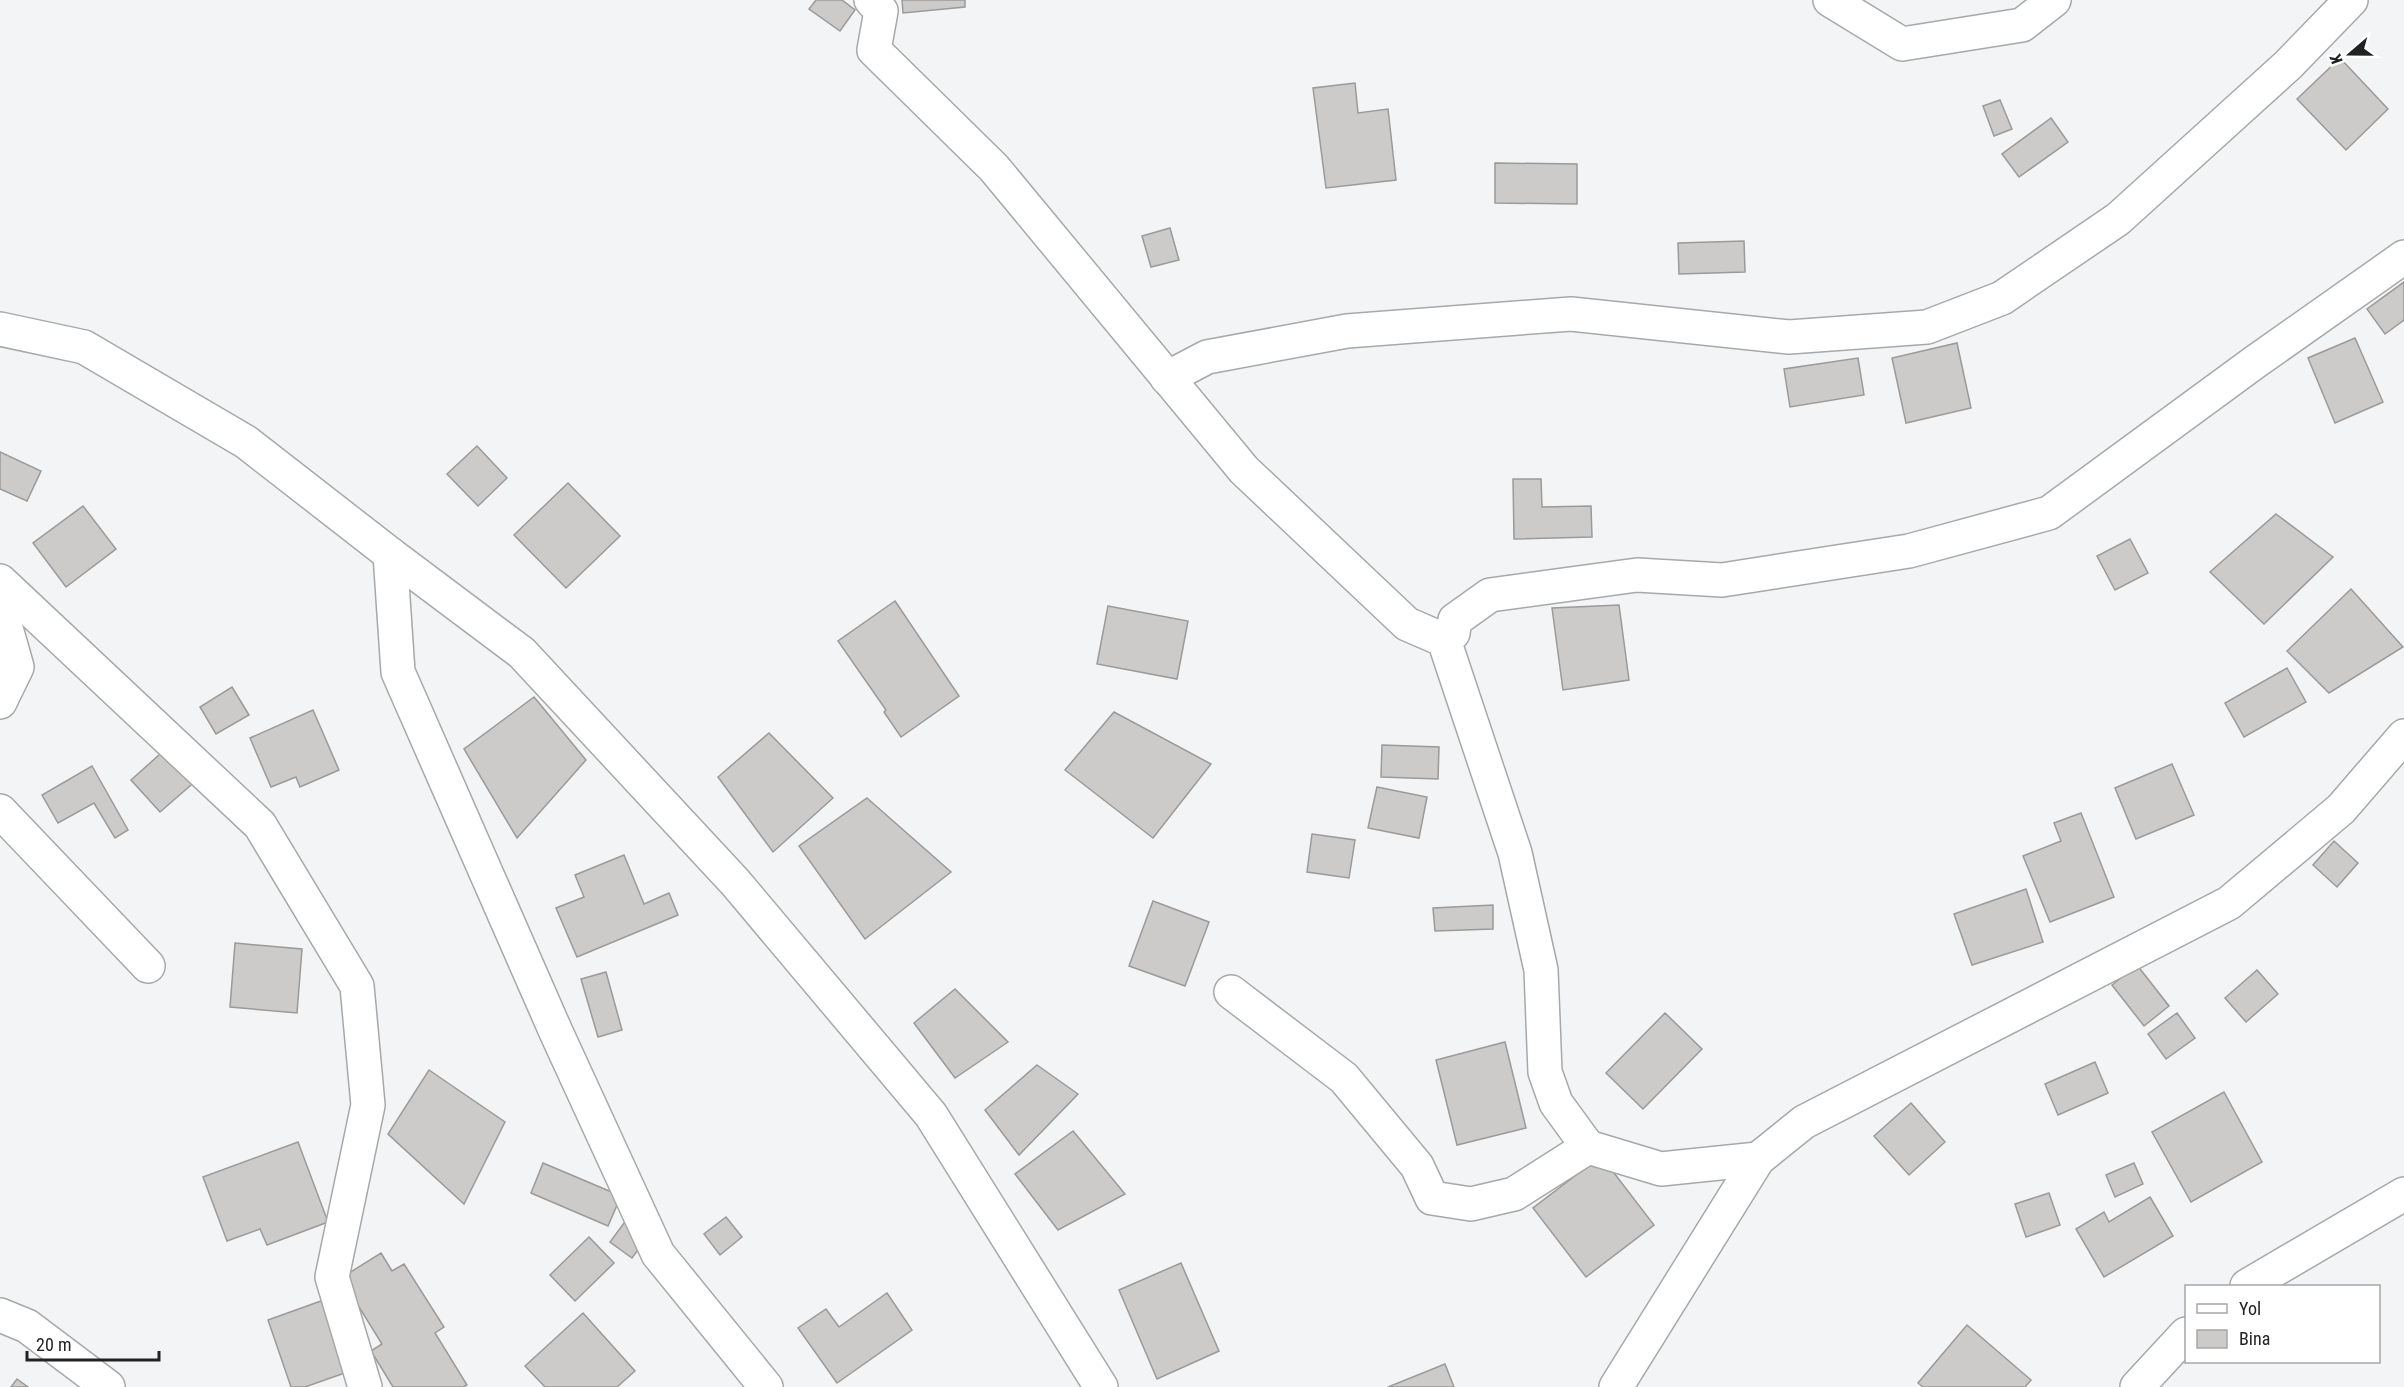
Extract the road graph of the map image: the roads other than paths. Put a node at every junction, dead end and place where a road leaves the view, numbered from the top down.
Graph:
1 (871, 0) edge
2 (1830, 0) edge
3 (2054, 0) edge
4 (2351, 0) edge
5 (2404, 257) edge
6 (0, 329) edge
7 (1167, 378) junction
8 (390, 554) junction
9 (0, 581) edge
10 (0, 607) edge
11 (1444, 640) junction
12 (0, 702) edge
13 (2404, 736) edge
14 (0, 811) edge
15 (148, 966) dead end
16 (1231, 992) dead end
17 (1588, 1147) junction
18 (1758, 1159) junction
19 (2404, 1194) edge
20 (2250, 1285) edge
21 (0, 1315) edge
22 (2185, 1336) edge
23 (108, 1387) edge
24 (365, 1387) edge
25 (766, 1387) edge
26 (1101, 1387) edge
27 (1616, 1387) edge
28 (2137, 1387) edge

1 - 7 street
2 - 3 street
4 - 7 street
5 - 11 street
6 - 8 street
7 - 11 street
8 - 25 street
8 - 26 street
9 - 24 street
10 - 12 street
11 - 17 street
13 - 18 street
14 - 15 street
16 - 17 street
17 - 18 street
18 - 27 street
19 - 20 street
21 - 23 street
22 - 28 street

